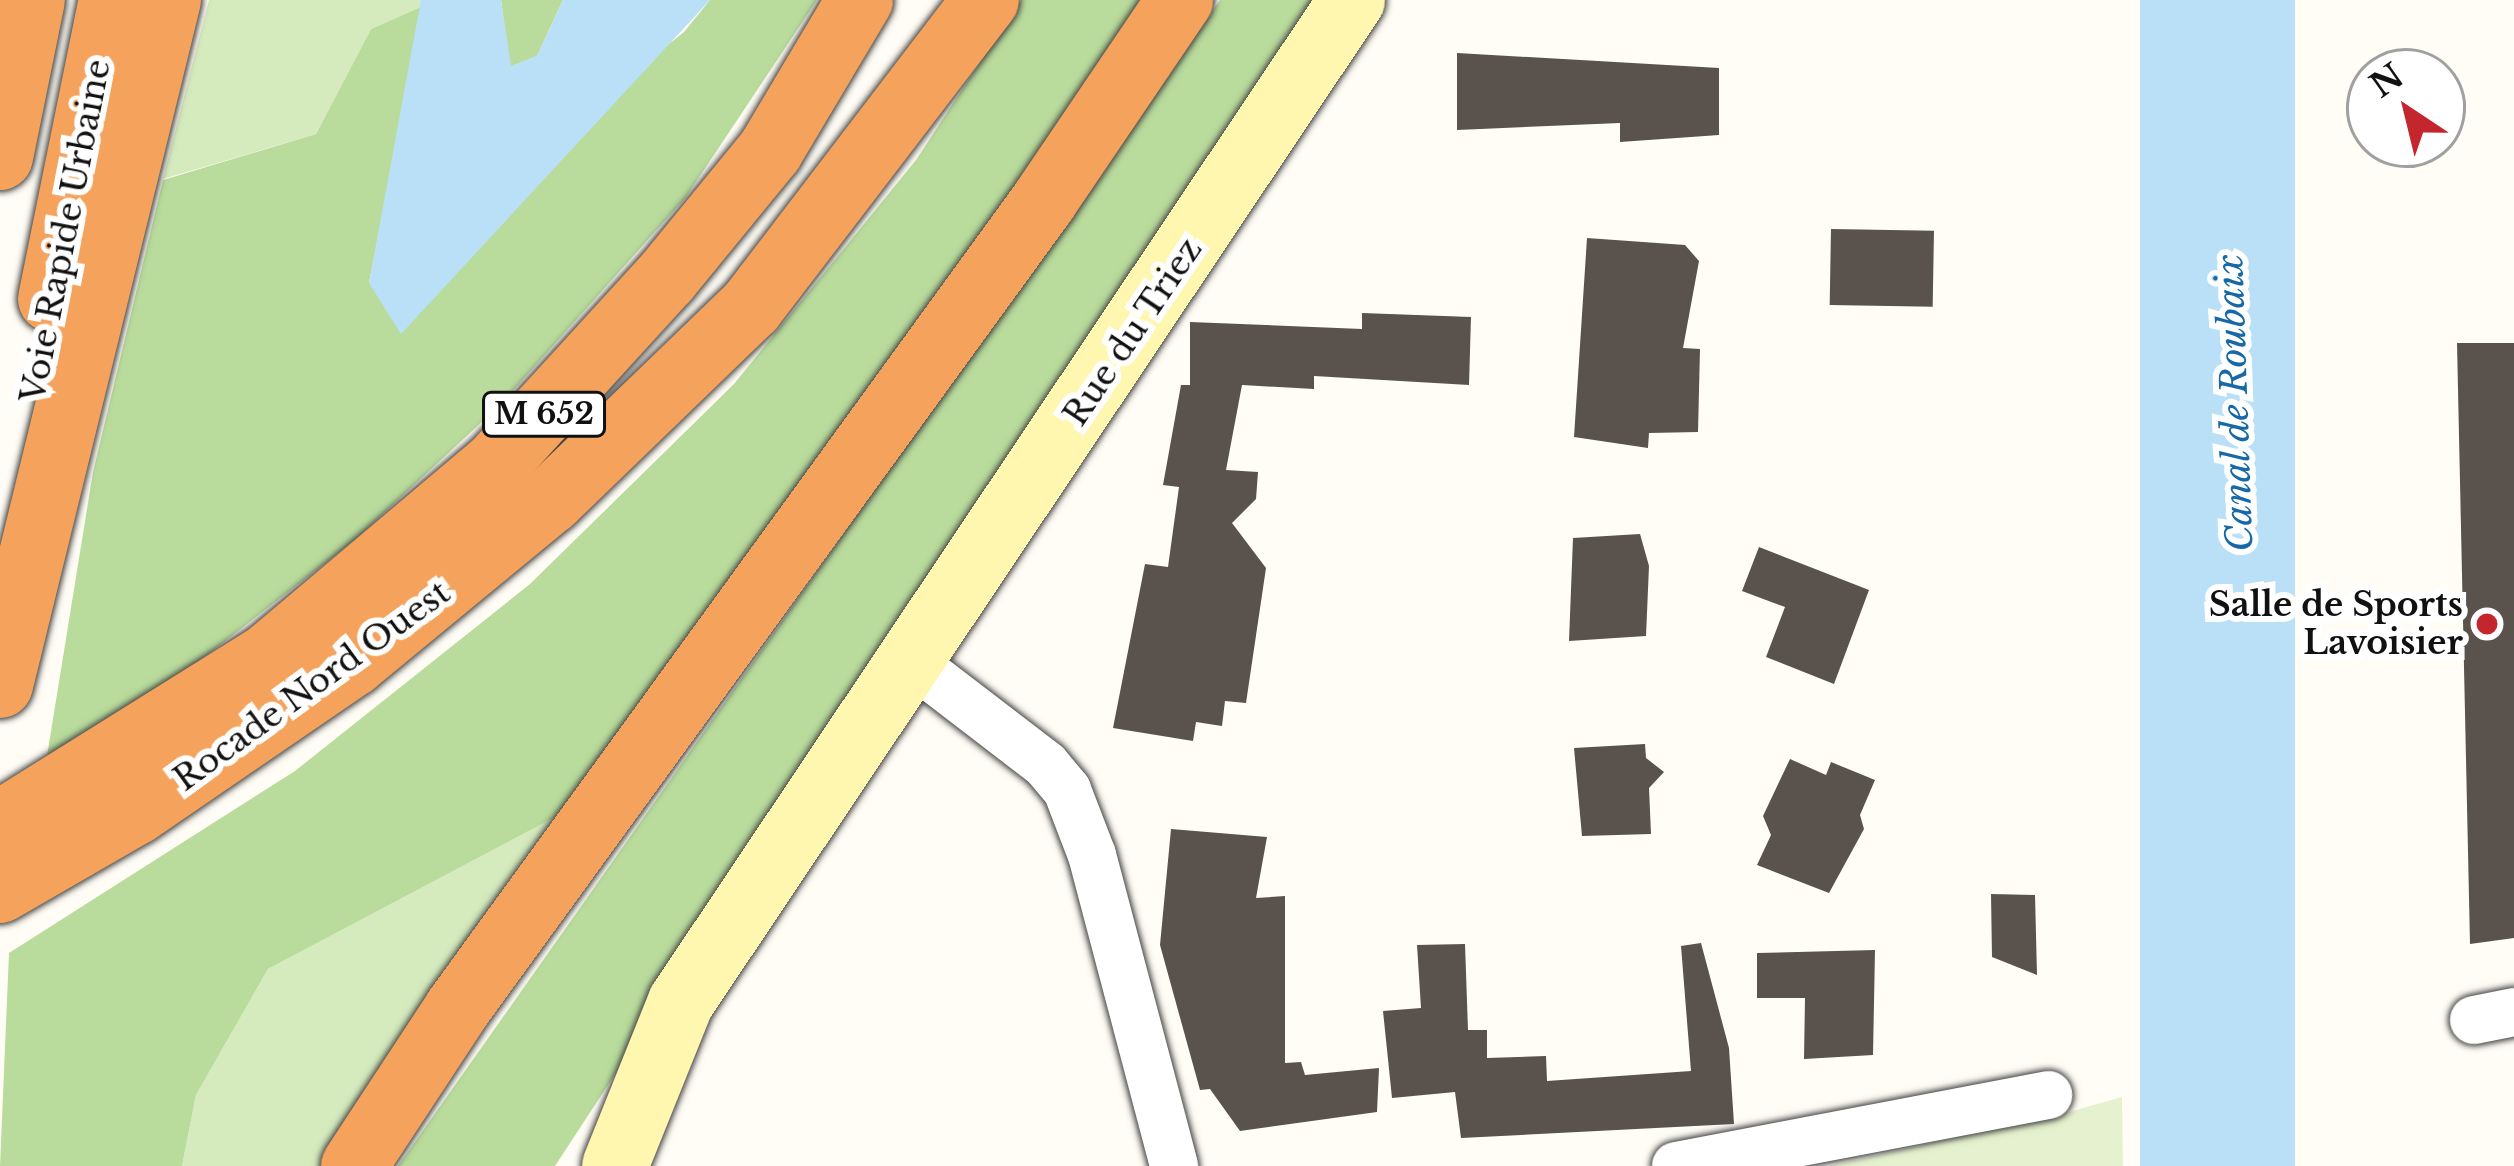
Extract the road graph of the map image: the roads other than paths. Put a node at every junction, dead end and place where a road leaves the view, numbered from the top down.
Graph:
1 (32, 0) edge
2 (112, 0) edge
3 (168, 0) edge
4 (860, 0) edge
5 (942, 0) edge
6 (986, 0) edge
7 (1180, 0) edge
8 (1352, 0) edge
9 (0, 157) edge
10 (603, 451) junction
11 (0, 604) edge
12 (912, 662) junction
13 (0, 685) edge
14 (0, 824) edge
15 (0, 890) edge
16 (747, 908) junction
17 (2048, 1095) dead end
18 (354, 1166) edge
19 (615, 1166) edge
20 (662, 1166) edge
21 (1174, 1166) edge
22 (1676, 1166) edge

1 - 9 highway
2 - 11 highway, Voie Rapide Urbaine
3 - 13 highway
4 - 14 highway, Rocade Nord Ouest / M 652
5 - 10 highway, M 652
6 - 10 highway
7 - 18 highway
8 - 12 street, Rue du Triez
10 - 15 highway, Rocade Nord Ouest / M 652
12 - 16 street, Rue du Triez
12 - 21 street
16 - 19 street, Rue du Triez
16 - 20 street
17 - 22 street

